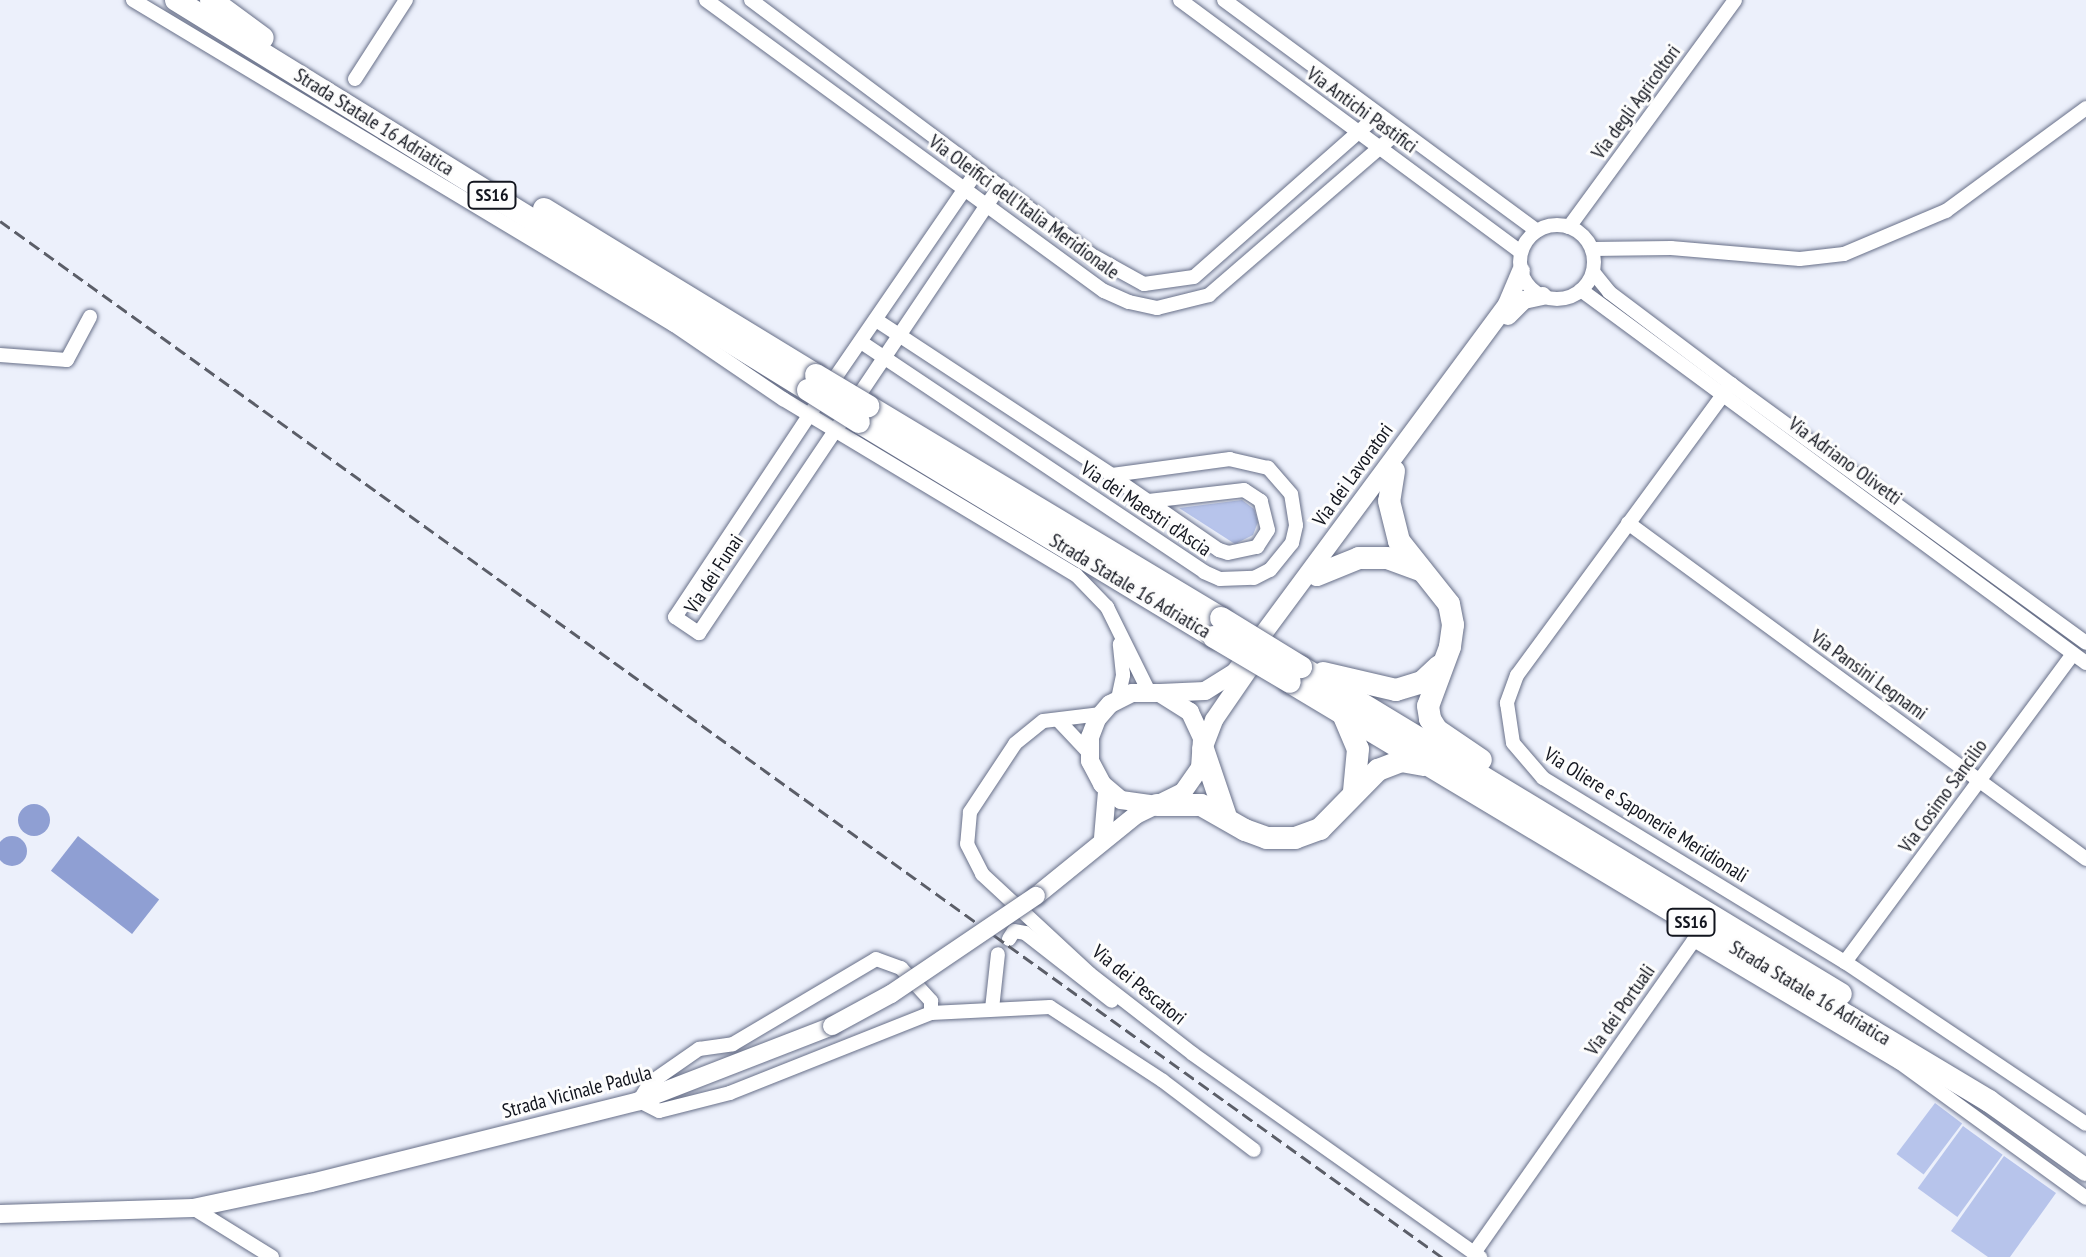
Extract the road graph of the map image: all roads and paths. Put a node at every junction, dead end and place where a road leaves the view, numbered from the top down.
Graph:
1 (133, 0) edge
2 (169, 0) edge
3 (176, 0) edge
4 (200, 0) edge
5 (211, 0) edge
6 (406, 0) edge
7 (706, 0) edge
8 (751, 0) edge
9 (1180, 0) edge
10 (1224, 0) edge
11 (1735, 0) edge
12 (220, 27) junction
13 (264, 38) junction
14 (355, 79) dead end
15 (2086, 108) edge
16 (1378, 115) junction
17 (1399, 131) junction
18 (1359, 133) junction
19 (1380, 148) junction
20 (977, 171) junction
21 (999, 187) junction
22 (965, 189) junction
23 (986, 206) junction
24 (1569, 227) junction
25 (1537, 231) junction
26 (1072, 239) junction
27 (1592, 249) junction
28 (1058, 258) junction
29 (1521, 262) junction
30 (1593, 272) junction
31 (1581, 290) junction
32 (1543, 296) junction
33 (1510, 306) junction
34 (90, 317) dead end
35 (876, 320) junction
36 (898, 334) junction
37 (861, 342) junction
38 (0, 355) edge
39 (883, 357) junction
40 (812, 383) junction
41 (1727, 390) junction
42 (809, 415) junction
43 (832, 430) junction
44 (1104, 471) junction
45 (1394, 471) junction
46 (1143, 474) junction
47 (1133, 490) junction
48 (1149, 501) junction
49 (1118, 514) junction
50 (1628, 523) junction
51 (1428, 573) junction
52 (1317, 575) junction
53 (1119, 632) junction
54 (2086, 643) edge
55 (2073, 654) junction
56 (1443, 663) junction
57 (2086, 663) edge
58 (1240, 673) junction
59 (1296, 675) junction
60 (1155, 692) junction
61 (1118, 699) junction
62 (1343, 713) junction
63 (1101, 714) junction
64 (1059, 721) junction
65 (1203, 749) junction
66 (1089, 753) junction
67 (1451, 776) junction
68 (1979, 780) junction
69 (1107, 791) junction
70 (1348, 803) junction
71 (1157, 805) junction
72 (1546, 814) junction
73 (1226, 817) junction
74 (1103, 838) junction
75 (2086, 859) edge
76 (1009, 939) dead end
77 (998, 954) dead end
78 (1845, 962) junction
79 (992, 1009) junction
80 (1138, 1011) junction
81 (931, 1013) junction
82 (639, 1101) junction
83 (2086, 1124) edge
84 (1254, 1150) dead end
85 (2086, 1153) edge
86 (2086, 1170) edge
87 (2086, 1198) edge
88 (193, 1208) junction
89 (0, 1214) edge
90 (1477, 1255) edge
91 (272, 1257) edge

1 - 42 street
2 - 12 highway, SS16
3 - 12 highway, Strada Statale 16 Adriatica / SS16
4 - 13 highway, Strada Statale 16 Adriatica / SS16
5 - 13 highway, SS16
6 - 14 street
7 - 22 street, Via Oleifici dell'Italia Meridionale
8 - 20 street, Via Oleifici dell'Italia Meridionale
9 - 18 street, Via Antichi Pastifici
10 - 16 street, Via Antichi Pastifici
11 - 24 street, Via degli Agricoltori
12 - 40 highway, Strada Statale 16 Adriatica / SS16
13 - 40 highway, Strada Statale 16 Adriatica / SS16
15 - 27 street
16 - 17 street, Via Antichi Pastifici
16 - 18 street, Via Oleifici dell'Italia Meridionale
17 - 19 street, Via Oleifici dell'Italia Meridionale
17 - 25 street, Via Antichi Pastifici
18 - 19 street, Via Antichi Pastifici
18 - 26 street, Via Oleifici dell'Italia Meridionale
19 - 28 street, Via Oleifici dell'Italia Meridionale
19 - 29 street, Via Antichi Pastifici
20 - 21 street, Via Oleifici dell'Italia Meridionale
20 - 22 street, Via dei Funai
21 - 23 street, Via dei Funai
21 - 26 street, Via Oleifici dell'Italia Meridionale
22 - 23 street, Via Oleifici dell'Italia Meridionale
22 - 35 street, Via dei Funai
23 - 28 street, Via Oleifici dell'Italia Meridionale
23 - 36 street, Via dei Funai
24 - 25 street
24 - 27 street
25 - 29 street
26 - 28 street
27 - 30 street
29 - 32 street
29 - 33 main road
30 - 31 street
30 - 41 street, Via Adriano Olivetti
31 - 32 street
31 - 41 street, Via Adriano Olivetti
32 - 33 main road
33 - 45 main road, Via dei Lavoratori
33 - 58 main road, Via dei Lavoratori
34 - 38 street
35 - 36 street, Via dei Maestri d’Ascia
35 - 37 street, Via dei Funai
36 - 39 street, Via dei Funai
36 - 44 street, Via dei Maestri d’Ascia
37 - 39 street, Via dei Maestri d’Ascia
37 - 42 street, Via dei Funai
39 - 43 street, Via dei Funai
39 - 49 street, Via dei Maestri d’Ascia
40 - 59 highway, Strada Statale 16 Adriatica / SS16, bridge
41 - 50 street, Via Oliere e Saponerie Meridionali
41 - 54 street, Via Adriano Olivetti
41 - 55 street, Via Adriano Olivetti
42 - 43 street
42 - 43 street, Via dei Funai
43 - 53 street
44 - 46 street, Via dei Maestri d’Ascia
44 - 47 street
45 - 51 highway
45 - 52 main road, Via dei Lavoratori
46 - 47 street
46 - 49 street, Via dei Maestri d’Ascia
47 - 48 street
47 - 49 street
48 - 48 street
50 - 68 street, Via Pansini Legnami
50 - 78 street, Via Oliere e Saponerie Meridionali
51 - 52 highway
51 - 56 highway
52 - 58 main road, Via dei Lavoratori
53 - 60 street
53 - 61 street
55 - 57 street, Via Adriano Olivetti
55 - 68 street, Via Cosimo Sancilio
56 - 59 highway
56 - 72 highway
58 - 60 main road
58 - 65 main road, Strada Vicinale Padula
59 - 62 highway, Strada Statale 16 Adriatica / SS16
59 - 72 highway, Strada Statale 16 Adriatica / SS16
60 - 61 main road
60 - 65 main road
61 - 63 main road
62 - 67 highway, Strada Statale 16 Adriatica / SS16
62 - 70 highway
63 - 64 street, Via dei Pescatori
63 - 66 main road
64 - 66 street
64 - 80 street, Via dei Pescatori
65 - 71 main road, Strada Vicinale Padula
65 - 73 highway
66 - 69 main road
67 - 70 highway
67 - 86 highway, Strada Statale 16 Adriatica / SS16
68 - 75 street, Via Pansini Legnami
68 - 78 street, Via Cosimo Sancilio
69 - 71 main road
69 - 74 main road
70 - 73 highway
71 - 73 highway
71 - 74 main road, Strada Vicinale Padula
72 - 85 highway, Strada Statale 16 Adriatica / SS16
74 - 82 main road, Strada Vicinale Padula, bridge
76 - 80 street
77 - 79 street
78 - 83 street, Via Oliere e Saponerie Meridionali
79 - 81 street
79 - 84 street
80 - 90 street, Via dei Pescatori
81 - 82 street
81 - 82 street
82 - 88 main road, Strada Vicinale Padula
87 - 90 street, Via dei Portuali
88 - 89 main road, Strada Vicinale Padula
88 - 91 street

